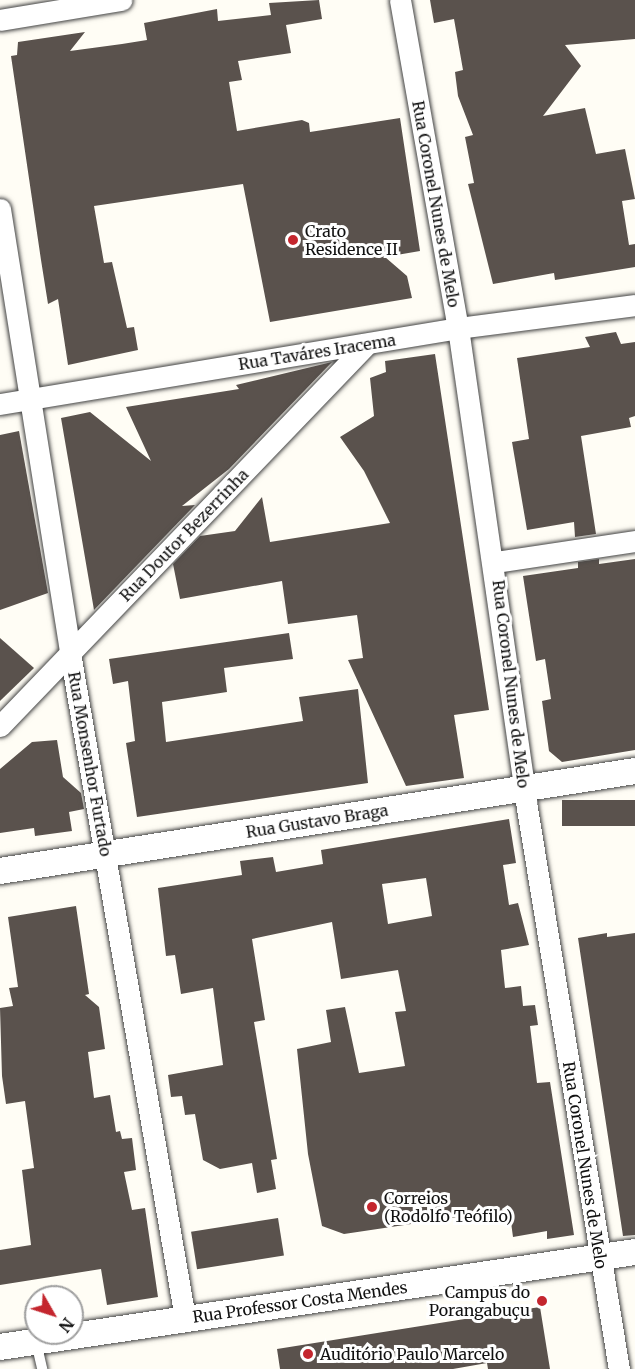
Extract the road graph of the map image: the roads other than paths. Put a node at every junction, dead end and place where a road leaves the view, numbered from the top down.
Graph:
1 (121, 0) edge
2 (399, 0) edge
3 (0, 20) edge
4 (0, 209) edge
5 (635, 304) edge
6 (458, 328) junction
7 (367, 344) junction
8 (28, 400) junction
9 (0, 404) edge
10 (635, 541) edge
11 (495, 562) junction
12 (70, 653) junction
13 (0, 726) edge
14 (635, 771) edge
15 (524, 788) junction
16 (106, 854) junction
17 (0, 871) edge
18 (635, 1252) edge
19 (600, 1258) junction
20 (185, 1318) junction
21 (84, 1334) edge
22 (24, 1344) edge
23 (37, 1345) edge
24 (0, 1347) edge
25 (42, 1369) edge
26 (619, 1369) edge

1 - 3 street
2 - 6 street, Rua Coronel Nunes de Melo
4 - 8 street, Rua Monsenhor Furtado
5 - 6 street, Rua Taváres Iracema
6 - 7 street, Rua Taváres Iracema
6 - 11 street, Rua Coronel Nunes de Melo
7 - 8 street, Rua Taváres Iracema
7 - 12 street, Rua Doutor Bezerrinha
8 - 9 street, Rua Taváres Iracema
8 - 12 street, Rua Monsenhor Furtado
10 - 11 street
11 - 15 street, Rua Coronel Nunes de Melo
12 - 13 street, Rua Doutor Bezerrinha
12 - 16 street, Rua Monsenhor Furtado
14 - 15 street, Rua Gustavo Braga
15 - 16 street, Rua Gustavo Braga
15 - 19 street, Rua Coronel Nunes de Melo
16 - 17 street, Rua Gustavo Braga
16 - 20 street, Rua Monsenhor Furtado
18 - 19 street, Rua Professor Costa Mendes
19 - 20 street, Rua Professor Costa Mendes
19 - 26 street, Rua Coronel Nunes de Melo
20 - 21 street, Rua Professor Costa Mendes
22 - 24 street, Rua Professor Costa Mendes
23 - 25 lane

